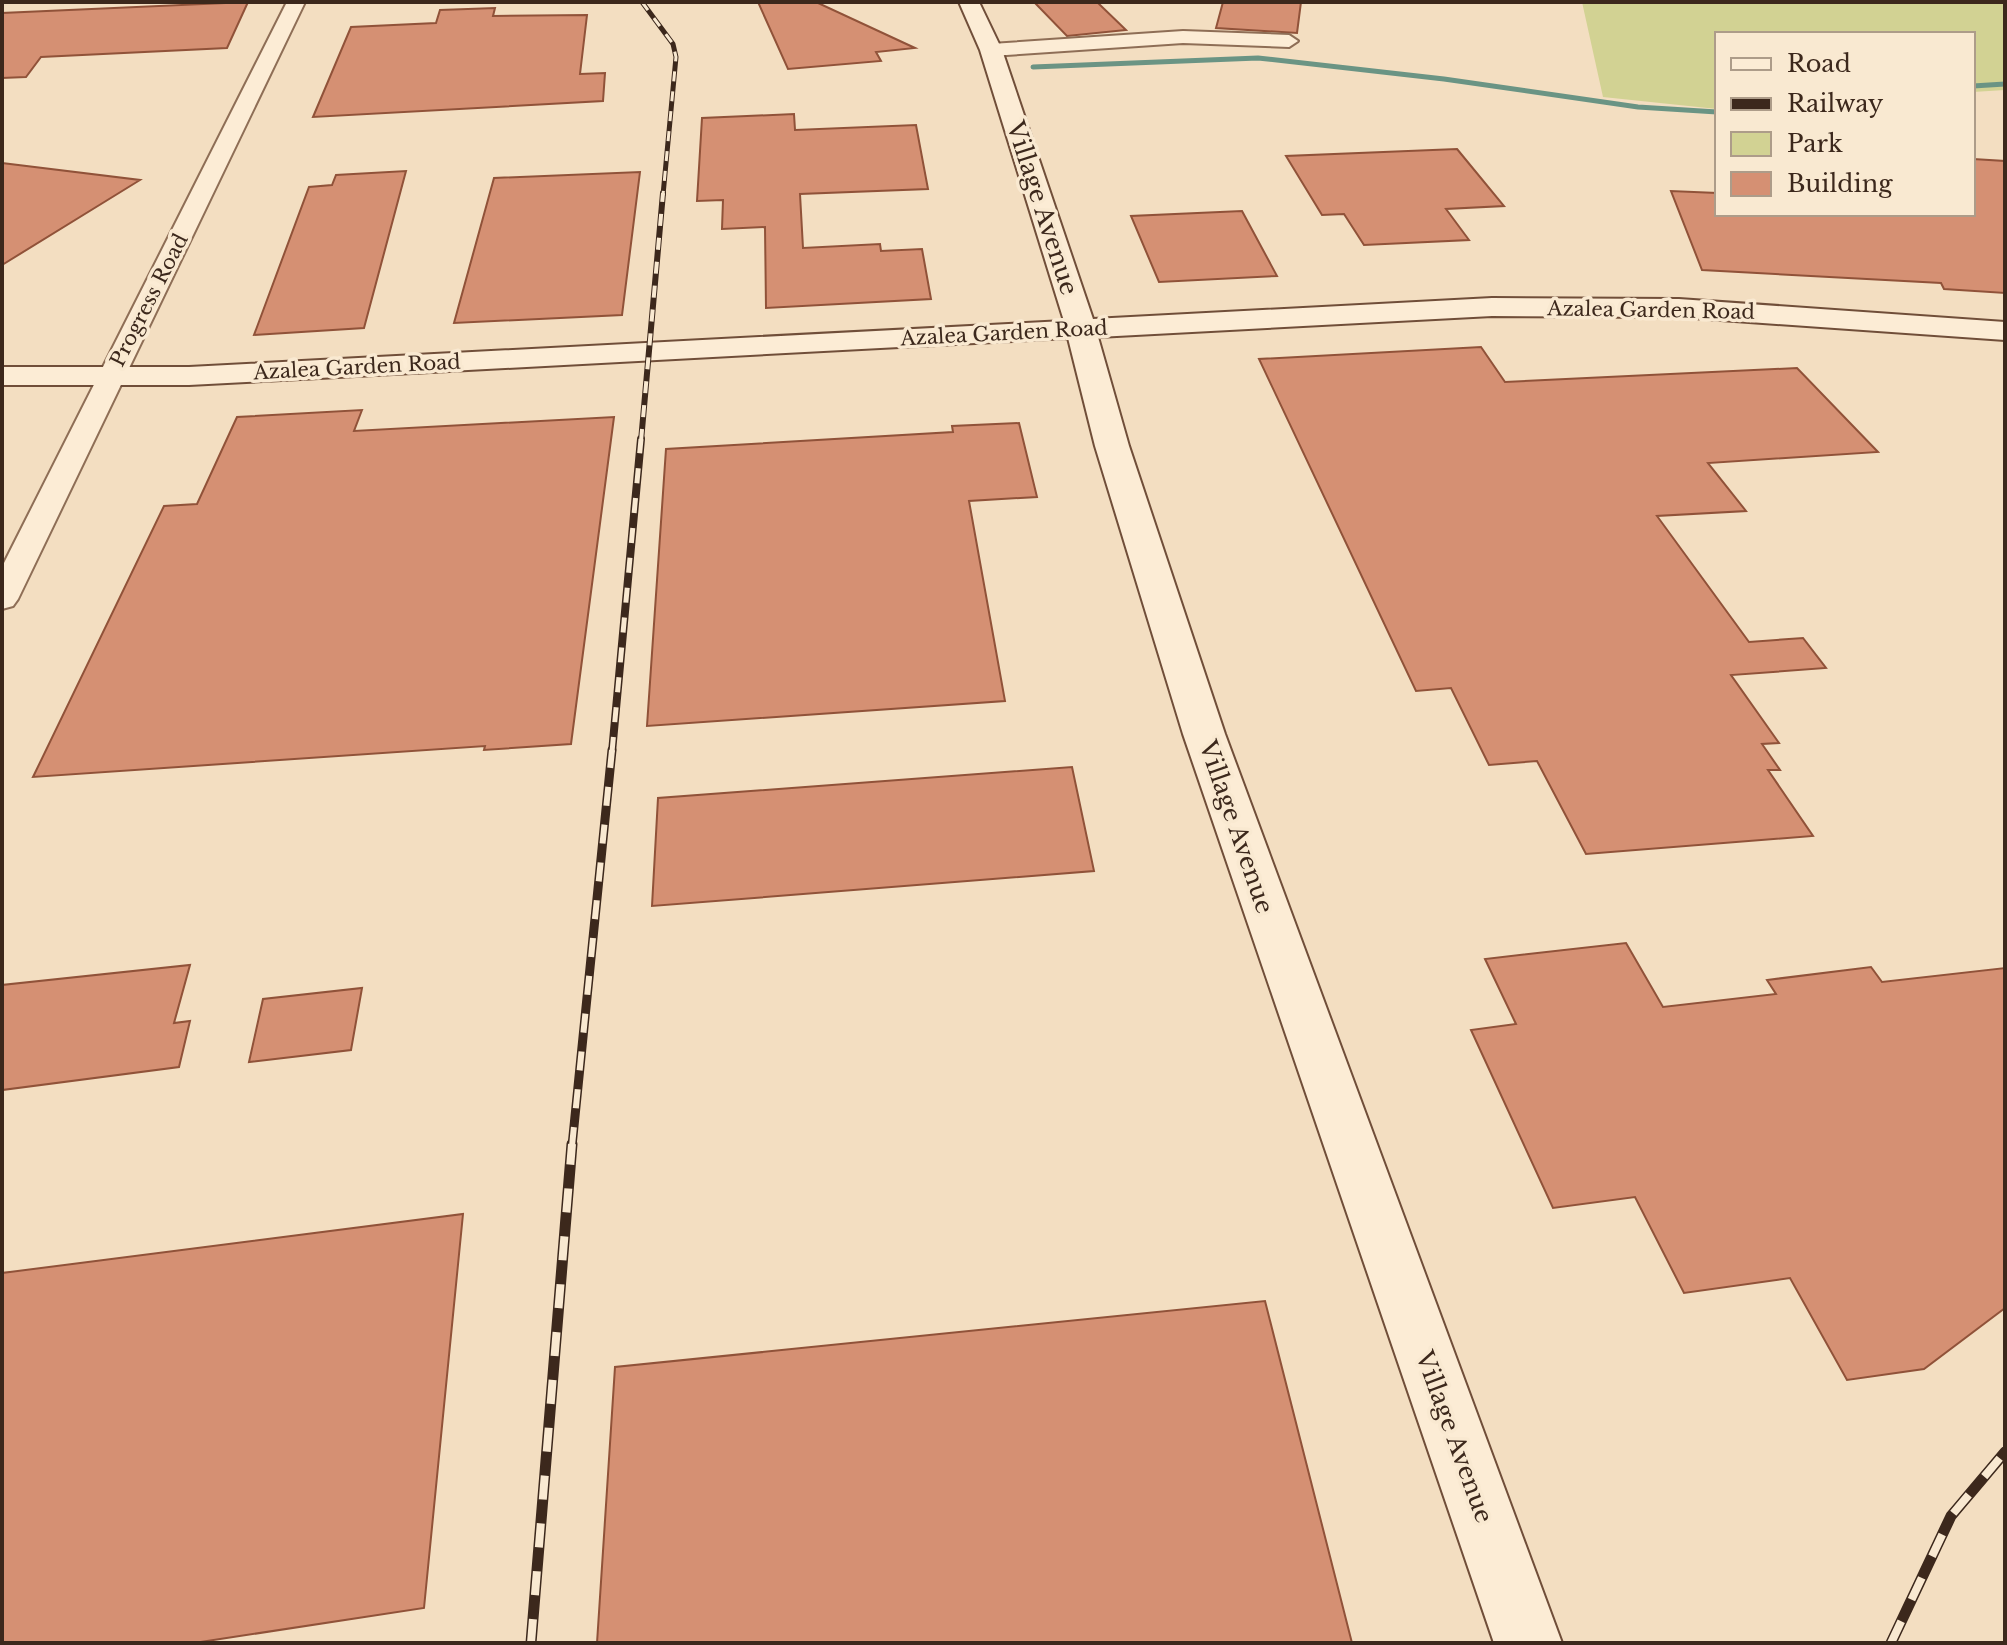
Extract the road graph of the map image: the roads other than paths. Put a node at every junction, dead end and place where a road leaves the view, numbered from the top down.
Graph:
1 (296, 2) edge
2 (969, 2) edge
3 (1289, 41) dead end
4 (991, 50) junction
5 (1081, 329) junction
6 (2005, 331) edge
7 (2, 376) edge
8 (110, 378) junction
9 (2, 599) edge
10 (1528, 1643) edge

1 - 8 street, Progress Road
2 - 4 street, Village Avenue
3 - 4 street
4 - 5 street, Village Avenue
5 - 6 street, Azalea Garden Road
5 - 8 street, Azalea Garden Road
5 - 10 street, Village Avenue
7 - 8 street, Azalea Garden Road
8 - 9 street, Progress Road

